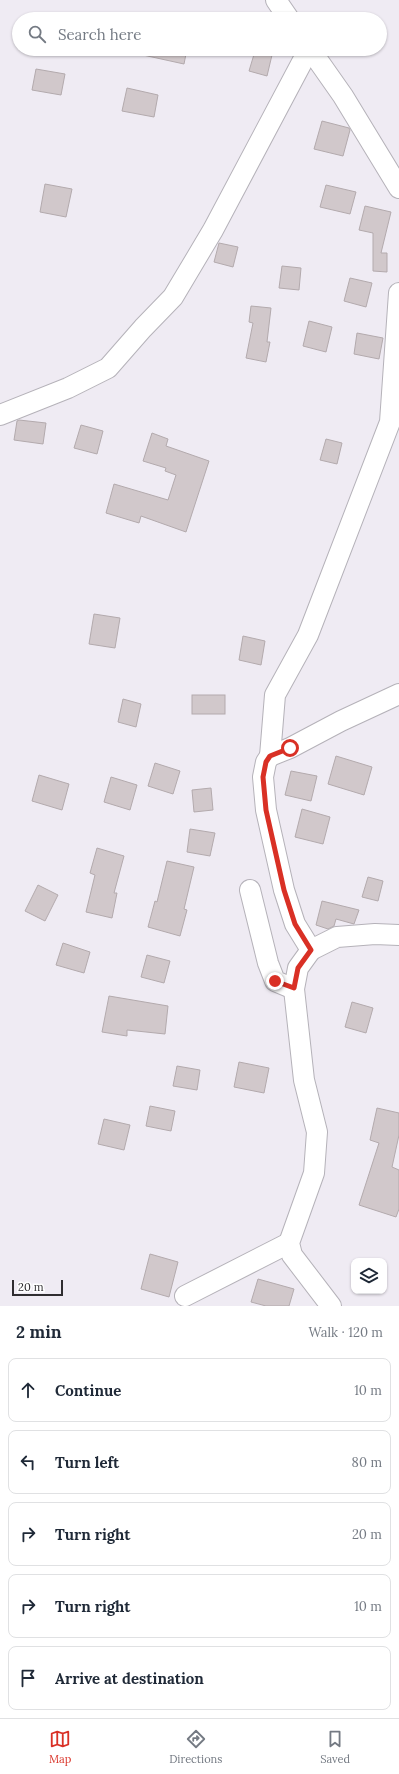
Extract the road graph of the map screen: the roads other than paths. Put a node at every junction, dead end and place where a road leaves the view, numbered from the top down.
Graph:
1 (276, 0) edge
2 (284, 12) edge
3 (306, 56) edge
4 (315, 56) edge
5 (399, 188) edge
6 (399, 293) edge
7 (0, 415) edge
8 (399, 694) edge
9 (270, 756) junction
10 (250, 890) dead end
11 (399, 935) edge
12 (311, 950) junction
13 (294, 988) junction
14 (289, 1243) junction
15 (185, 1296) dead end
16 (331, 1306) edge

1 - 2 street
3 - 7 street
4 - 5 street
6 - 9 street
8 - 9 street
9 - 12 street
10 - 13 street
11 - 12 street
12 - 13 street
13 - 14 street
14 - 15 street
14 - 16 street

